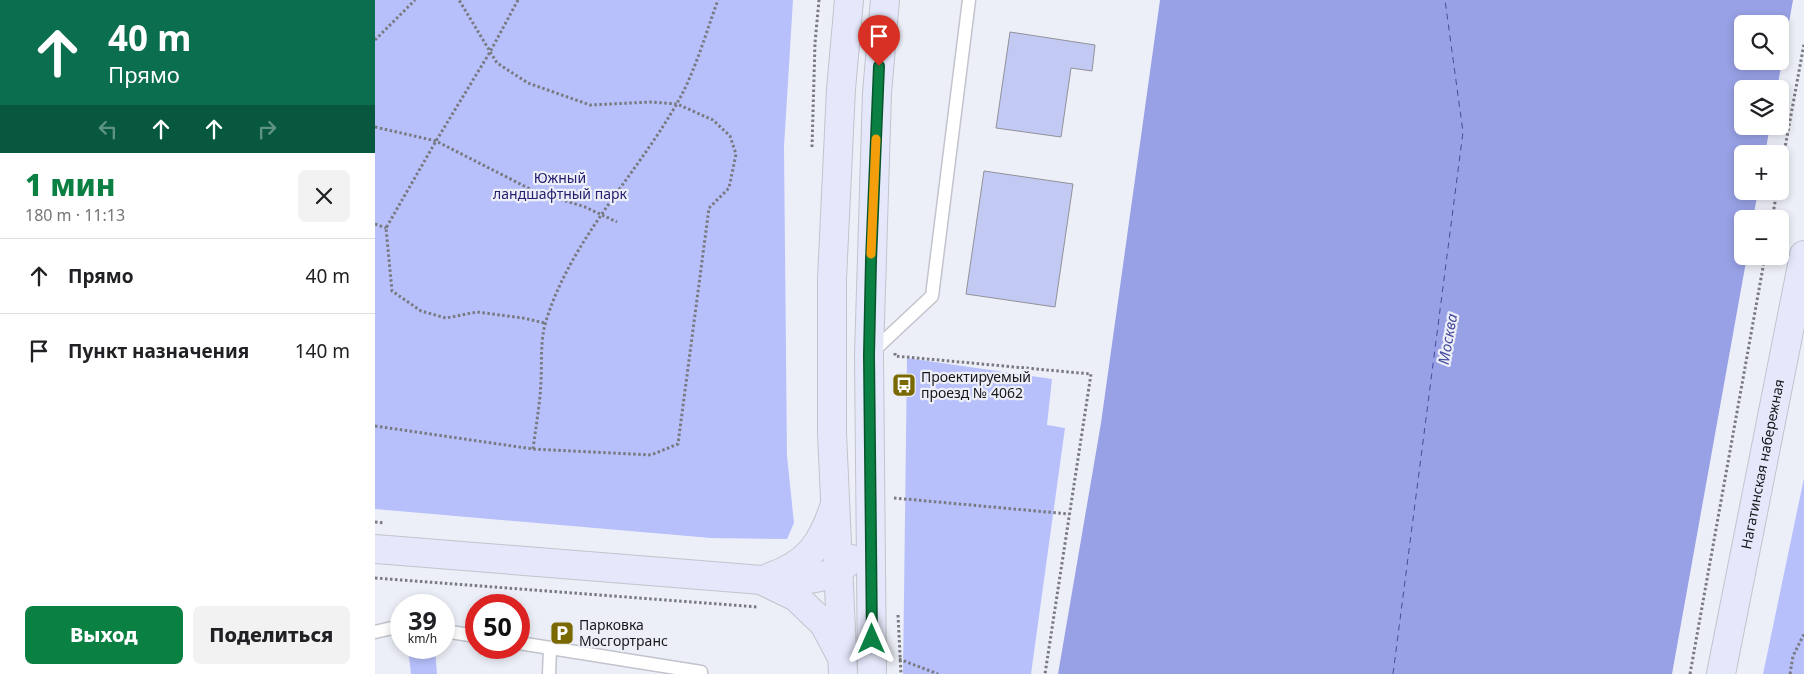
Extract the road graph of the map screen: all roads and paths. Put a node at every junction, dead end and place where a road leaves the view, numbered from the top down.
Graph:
1 (415, 0) edge
2 (459, 0) edge
3 (518, 0) edge
4 (718, 0) edge
5 (849, 0) edge
6 (885, 0) edge
7 (969, 0) edge
8 (375, 40) edge
9 (1804, 44) edge
10 (490, 52) junction
11 (677, 104) junction
12 (375, 127) edge
13 (436, 141) junction
14 (1785, 145) edge
15 (601, 214) junction
16 (617, 222) dead end
17 (375, 224) edge
18 (386, 228) junction
19 (1804, 256) edge
20 (1763, 265) edge
21 (545, 323) junction
22 (869, 355) junction
23 (1091, 374) dead end
24 (375, 426) edge
25 (533, 449) junction
26 (893, 498) dead end
27 (834, 506) junction
28 (1069, 514) junction
29 (871, 526) junction
30 (375, 549) edge
31 (839, 569) junction
32 (375, 578) edge
33 (762, 580) junction
34 (762, 607) dead end
35 (390, 629) edge
36 (375, 632) edge
37 (1804, 634) edge
38 (530, 645) edge
39 (550, 649) junction
40 (901, 659) dead end
41 (843, 666) edge
42 (549, 674) edge
43 (701, 674) edge
44 (872, 674) edge
45 (938, 674) edge
46 (1045, 674) edge
47 (1690, 674) edge
48 (1721, 674) edge
49 (1790, 674) edge

1 - 8 path
2 - 10 path
3 - 10 path
4 - 11 path
5 - 27 main road
6 - 22 main road
7 - 22 lane
9 - 14 path
10 - 11 path
10 - 13 path
11 - 15 path
11 - 25 path
12 - 13 path
13 - 15 path
13 - 18 path
15 - 16 path
15 - 21 path
17 - 18 path
18 - 21 path
19 - 48 main road, Нагатинская набережная
20 - 47 path
21 - 25 path
22 - 29 main road
23 - 28 path
24 - 25 path
26 - 28 path
27 - 31 main road
27 - 33 main road
28 - 46 path
29 - 31 main road
29 - 44 main road
30 - 33 main road
31 - 33 main road
31 - 41 main road
32 - 34 path
33 - 41 main road
35 - 36 lane
37 - 49 path
38 - 39 lane
39 - 42 lane
39 - 43 lane
40 - 45 path

